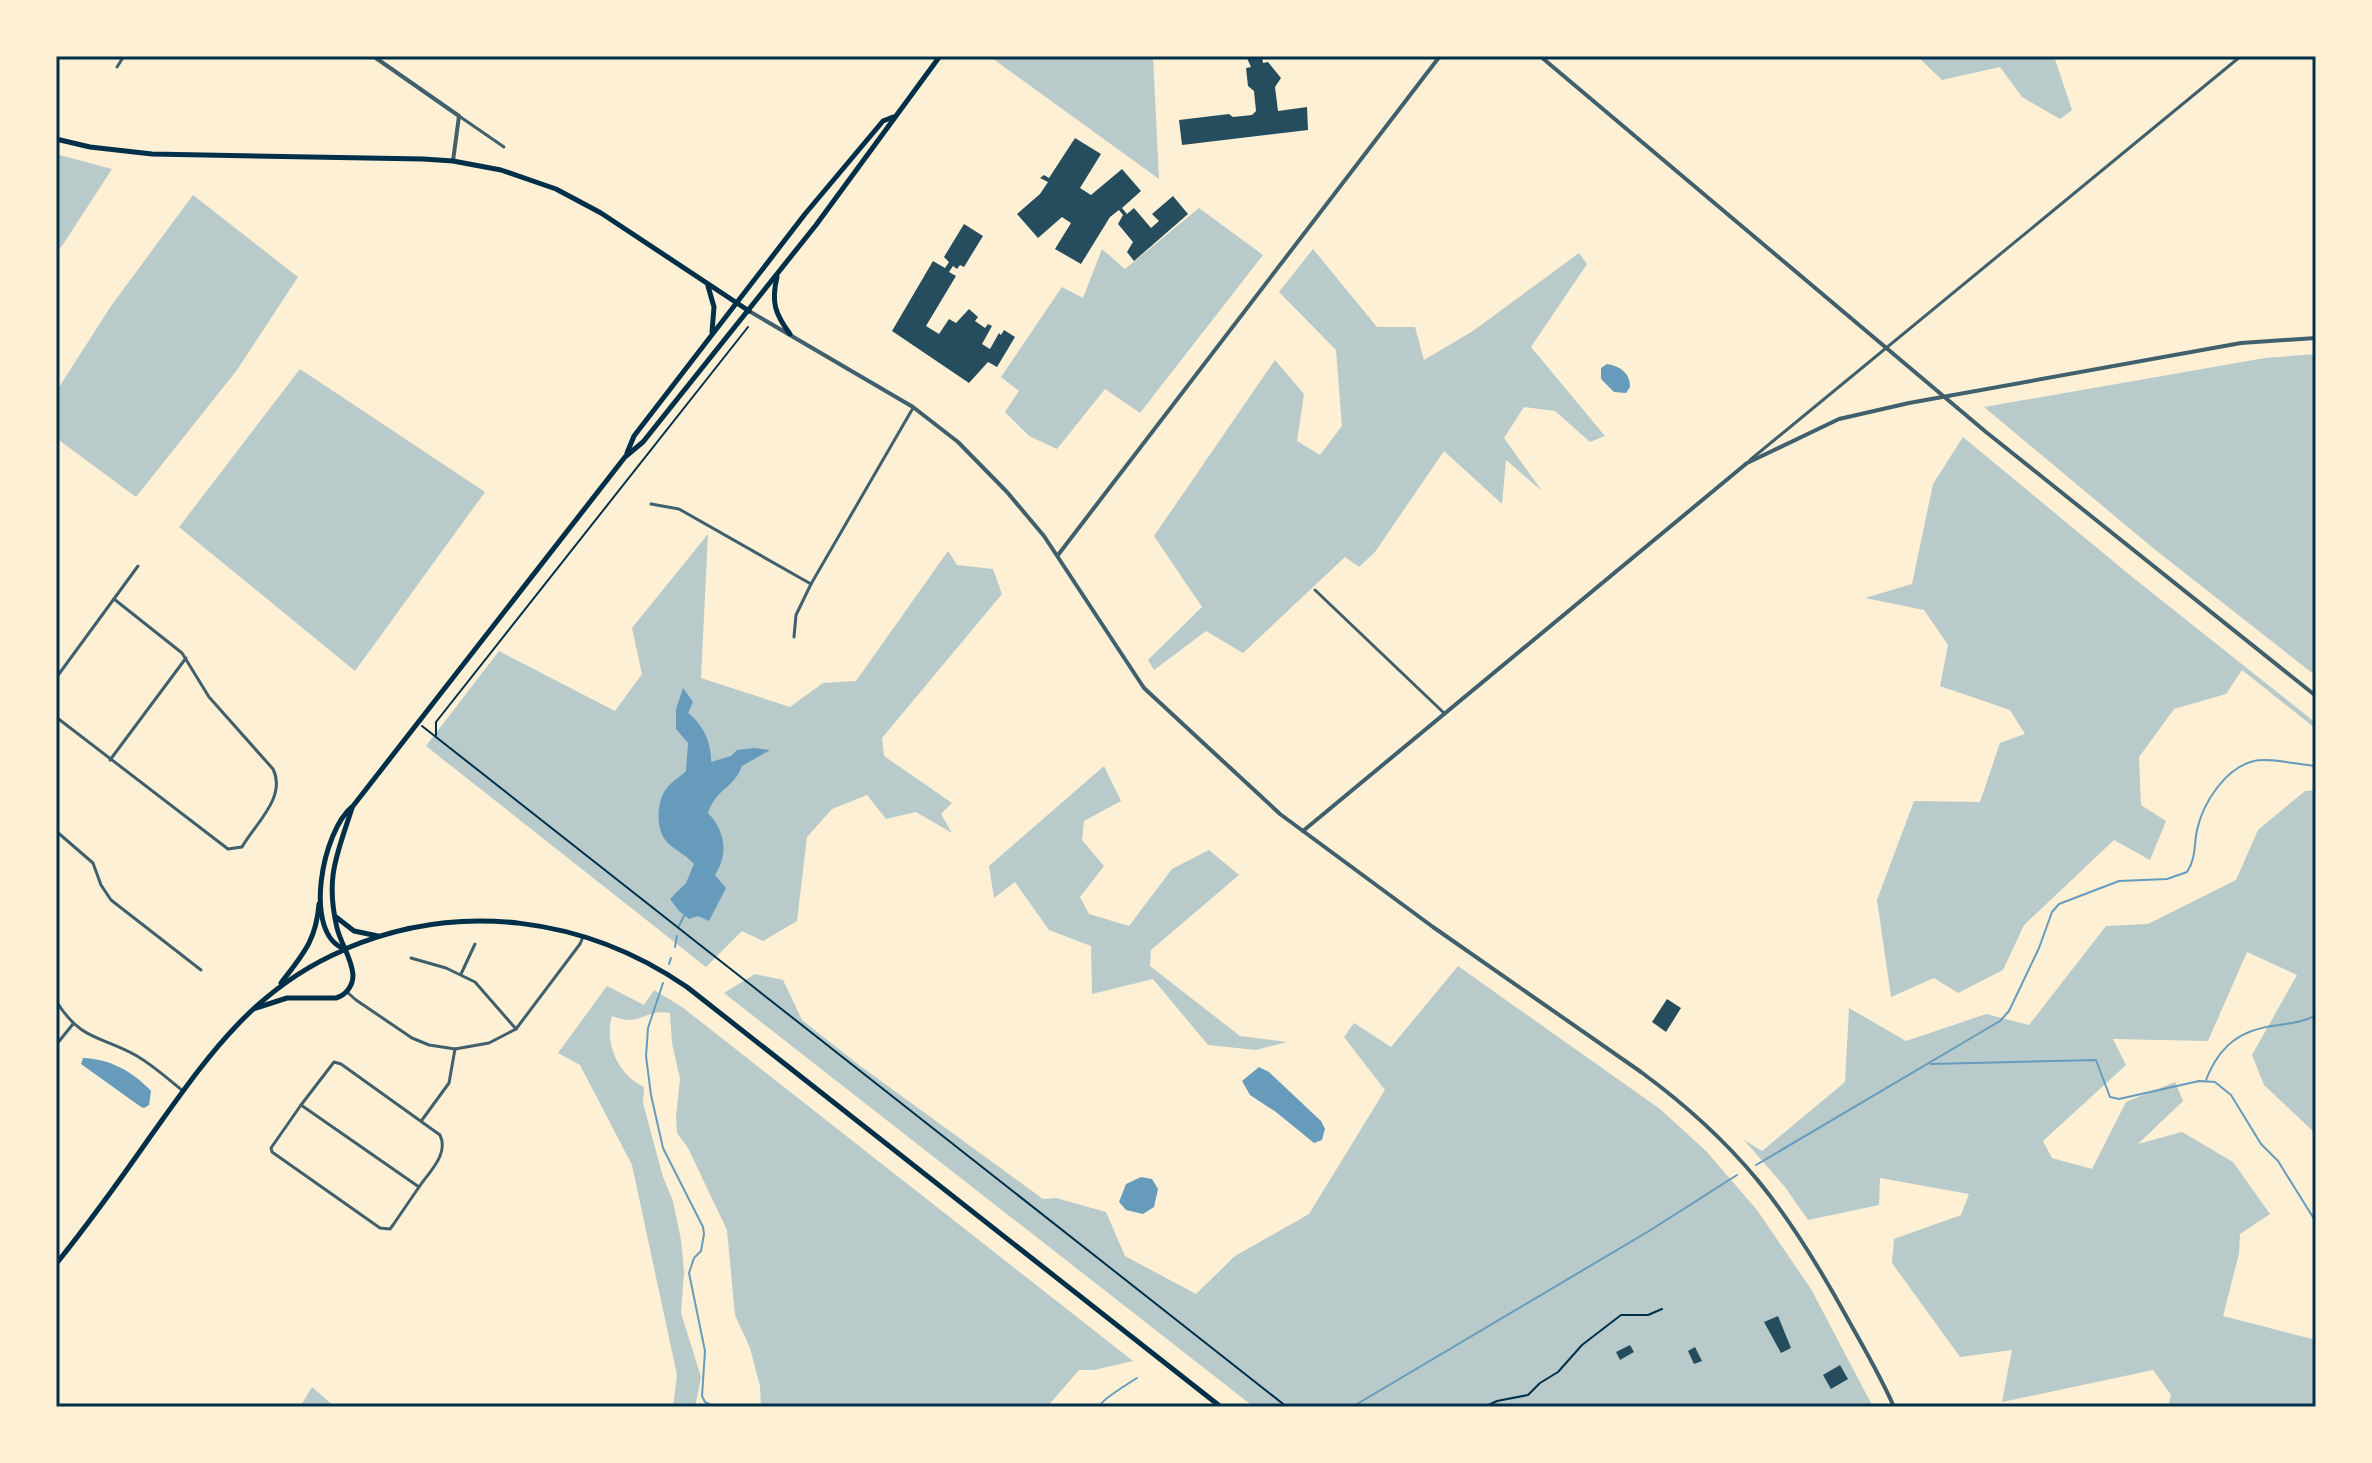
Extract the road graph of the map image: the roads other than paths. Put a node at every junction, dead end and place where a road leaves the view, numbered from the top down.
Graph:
1 (124, 56) edge
2 (373, 56) edge
3 (940, 56) edge
4 (1440, 56) edge
5 (1540, 56) edge
6 (2241, 56) edge
7 (117, 67) dead end
8 (459, 116) junction
9 (893, 117) junction
10 (56, 139) edge
11 (504, 147) dead end
12 (453, 161) junction
13 (777, 275) junction
14 (708, 286) junction
15 (737, 303) junction
16 (749, 311) junction
17 (790, 334) junction
18 (710, 337) junction
19 (2316, 338) edge
20 (1886, 348) junction
21 (1944, 397) junction
22 (913, 407) junction
23 (625, 457) junction
24 (1747, 463) junction
25 (651, 504) dead end
26 (1058, 555) junction
27 (138, 566) dead end
28 (811, 584) junction
29 (1315, 590) dead end
30 (114, 599) junction
31 (794, 637) dead end
32 (186, 658) junction
33 (56, 678) edge
34 (2316, 696) edge
35 (1444, 713) junction
36 (56, 717) edge
37 (110, 760) junction
38 (353, 806) junction
39 (56, 831) edge
40 (1303, 831) junction
41 (242, 847) junction
42 (247, 854) dead end
43 (320, 891) junction
44 (334, 915) junction
45 (584, 935) junction
46 (378, 936) junction
47 (475, 944) dead end
48 (345, 949) junction
49 (411, 958) dead end
50 (201, 970) dead end
51 (461, 974) junction
52 (278, 987) junction
53 (347, 992) junction
54 (56, 1001) edge
55 (251, 1009) junction
56 (73, 1024) junction
57 (516, 1029) junction
58 (56, 1045) edge
59 (455, 1049) junction
60 (183, 1091) junction
61 (301, 1105) junction
62 (421, 1120) junction
63 (419, 1187) junction
64 (56, 1264) edge
65 (1221, 1407) edge
66 (1894, 1407) edge

1 - 7 street
2 - 8 street
3 - 9 main road
4 - 26 street
5 - 20 street
6 - 20 street
8 - 11 street
8 - 12 street
9 - 13 main road
9 - 15 main road
10 - 12 main road
12 - 14 main road
13 - 16 main road
13 - 17 main road
14 - 15 main road
14 - 18 main road
15 - 16 main road
15 - 18 main road
16 - 17 street
16 - 23 main road
17 - 22 street
18 - 23 main road
19 - 21 street
20 - 21 street
20 - 24 street
21 - 24 street
21 - 34 street
22 - 26 street
22 - 28 street
23 - 38 main road
24 - 35 street
25 - 28 street
26 - 40 street
27 - 30 street
28 - 31 street
29 - 35 street
30 - 32 street
30 - 33 street
32 - 37 street
32 - 41 street
35 - 40 street
36 - 37 street
37 - 41 street
38 - 43 main road
38 - 44 main road
39 - 50 street
40 - 66 street
41 - 42 street
43 - 48 main road
43 - 52 main road
44 - 46 main road
44 - 48 main road
45 - 46 main road
45 - 57 street
45 - 65 main road
46 - 48 main road
47 - 51 street
48 - 52 main road
48 - 53 main road
49 - 51 street
51 - 57 street
52 - 55 main road
53 - 55 main road
53 - 59 street
54 - 56 street
55 - 60 main road
56 - 58 street
56 - 60 street
57 - 59 street
59 - 62 street
60 - 64 main road
61 - 62 street
61 - 63 street
61 - 63 street
62 - 63 street

